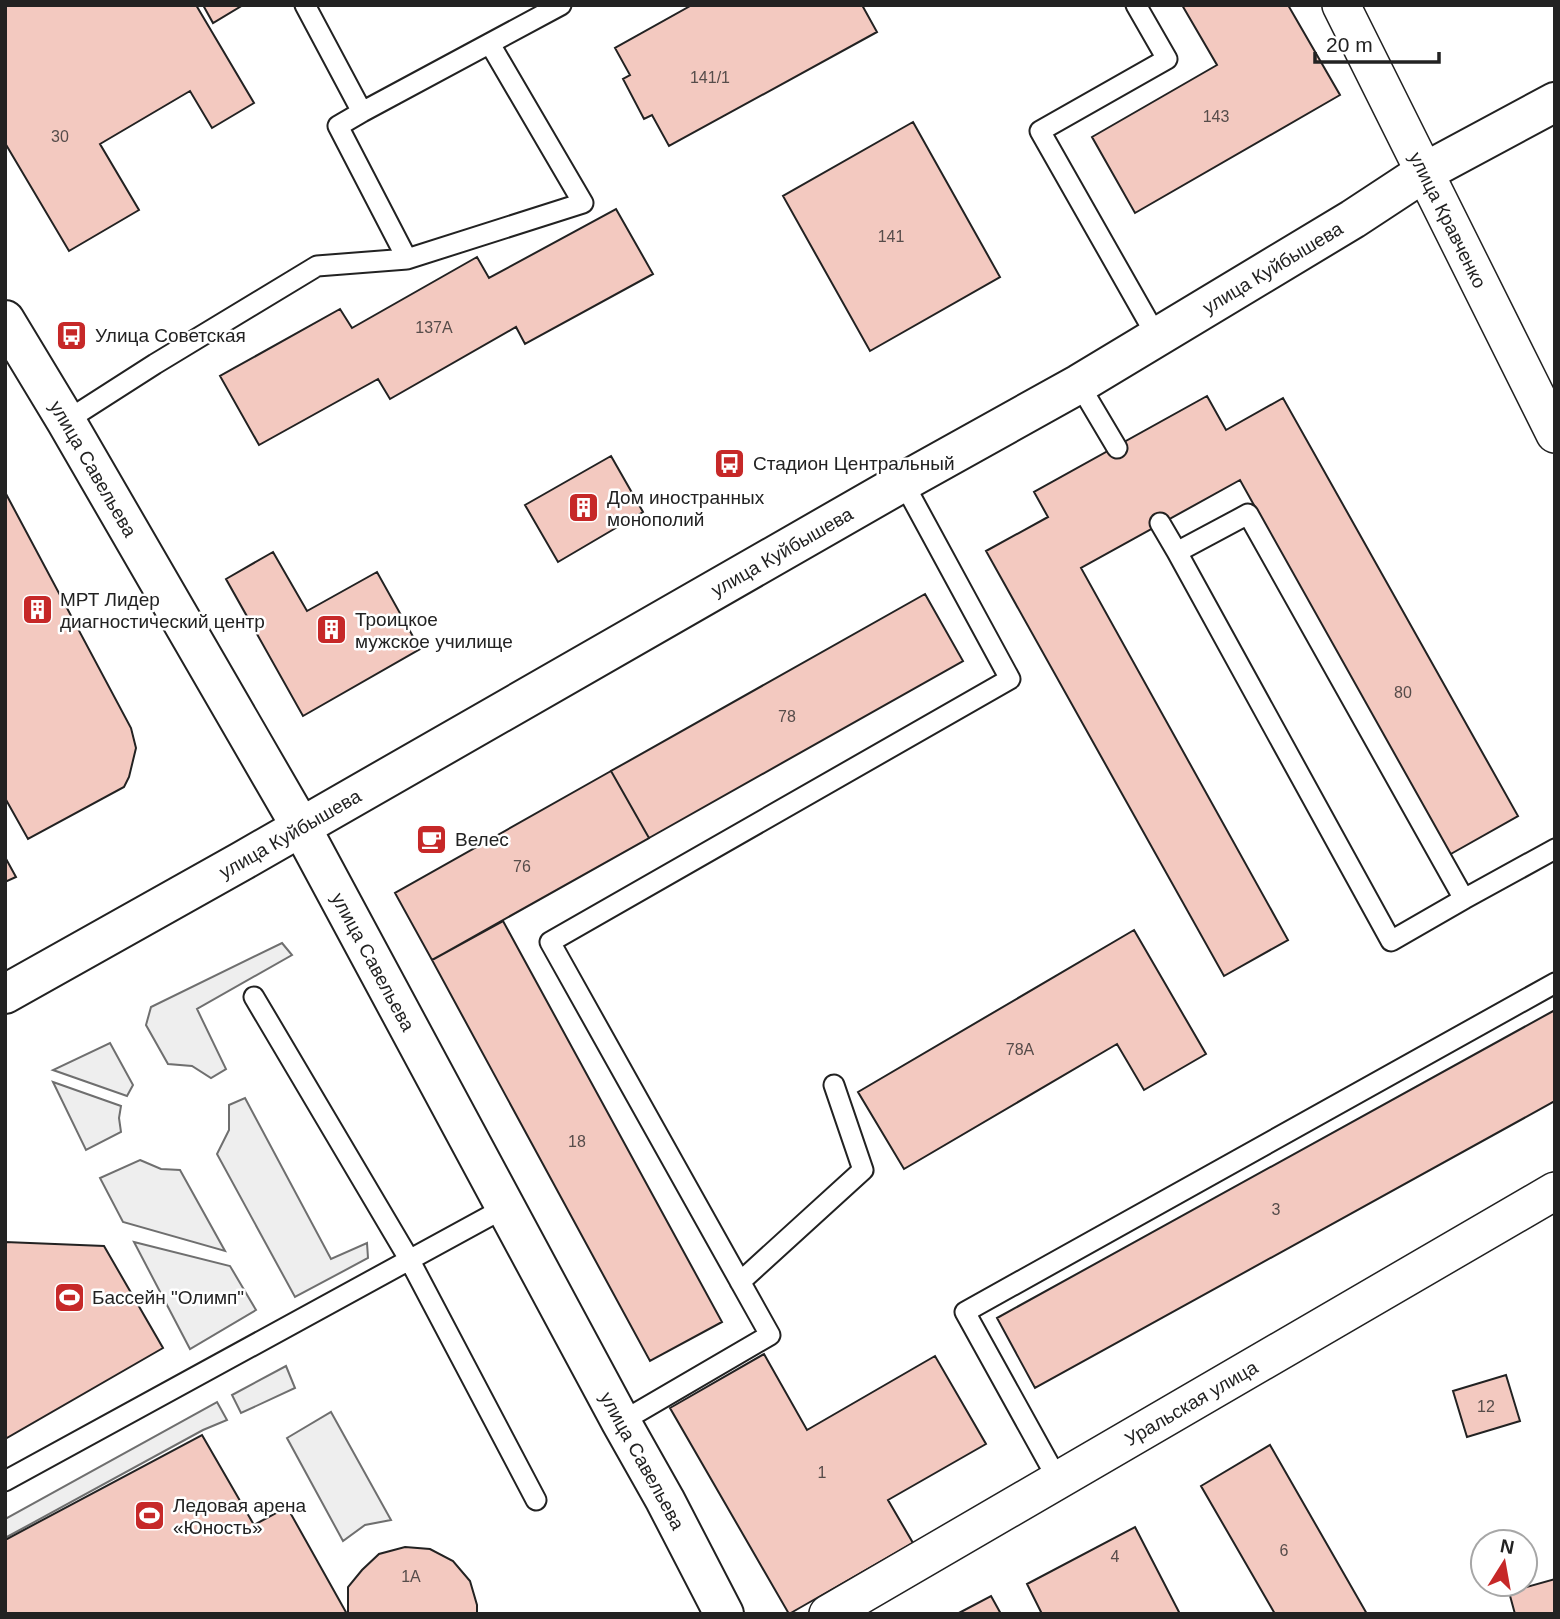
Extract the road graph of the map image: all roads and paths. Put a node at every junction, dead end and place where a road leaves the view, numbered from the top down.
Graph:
1 (305, 5) edge
2 (561, 5) edge
3 (1136, 5) edge
4 (1341, 5) edge
5 (490, 44) junction
6 (1555, 102) edge
7 (362, 113) junction
8 (1423, 173) junction
9 (407, 260) junction
10 (5, 320) edge
11 (1157, 337) junction
12 (1079, 384) junction
13 (66, 421) junction
14 (1555, 433) edge
15 (1116, 448) dead end
16 (903, 482) junction
17 (1160, 523) dead end
18 (1177, 552) junction
19 (301, 827) junction
20 (1555, 849) edge
21 (1464, 899) junction
22 (1555, 983) edge
23 (5, 994) edge
24 (254, 997) dead end
25 (834, 1085) dead end
26 (1555, 1191) edge
27 (506, 1207) junction
28 (409, 1259) junction
29 (740, 1282) junction
30 (621, 1423) junction
31 (5, 1480) edge
32 (1058, 1480) junction
33 (536, 1500) dead end
34 (724, 1614) edge
35 (828, 1614) edge

1 - 7 lane
2 - 5 lane
3 - 11 lane
4 - 8 street, улица Кравченко
5 - 7 lane
5 - 9 lane
6 - 8 main road, улица Куйбышева
7 - 9 lane
8 - 11 main road, улица Куйбышева
8 - 14 street, улица Кравченко
9 - 13 lane
10 - 13 main road, улица Савельева
11 - 12 main road, улица Куйбышева
12 - 15 lane
12 - 16 main road, улица Куйбышева
13 - 19 main road, улица Савельева
16 - 19 main road, улица Куйбышева
16 - 29 lane
17 - 18 lane
18 - 21 lane
18 - 21 lane
19 - 23 main road, улица Куйбышева
19 - 27 main road, улица Савельева
20 - 21 lane
22 - 32 lane
24 - 28 lane
25 - 29 lane
26 - 32 street, Уральская улица
27 - 28 lane
27 - 30 main road, улица Савельева
28 - 31 lane
28 - 33 lane
29 - 30 lane
30 - 34 main road, улица Савельева
32 - 35 street, Уральская улица

